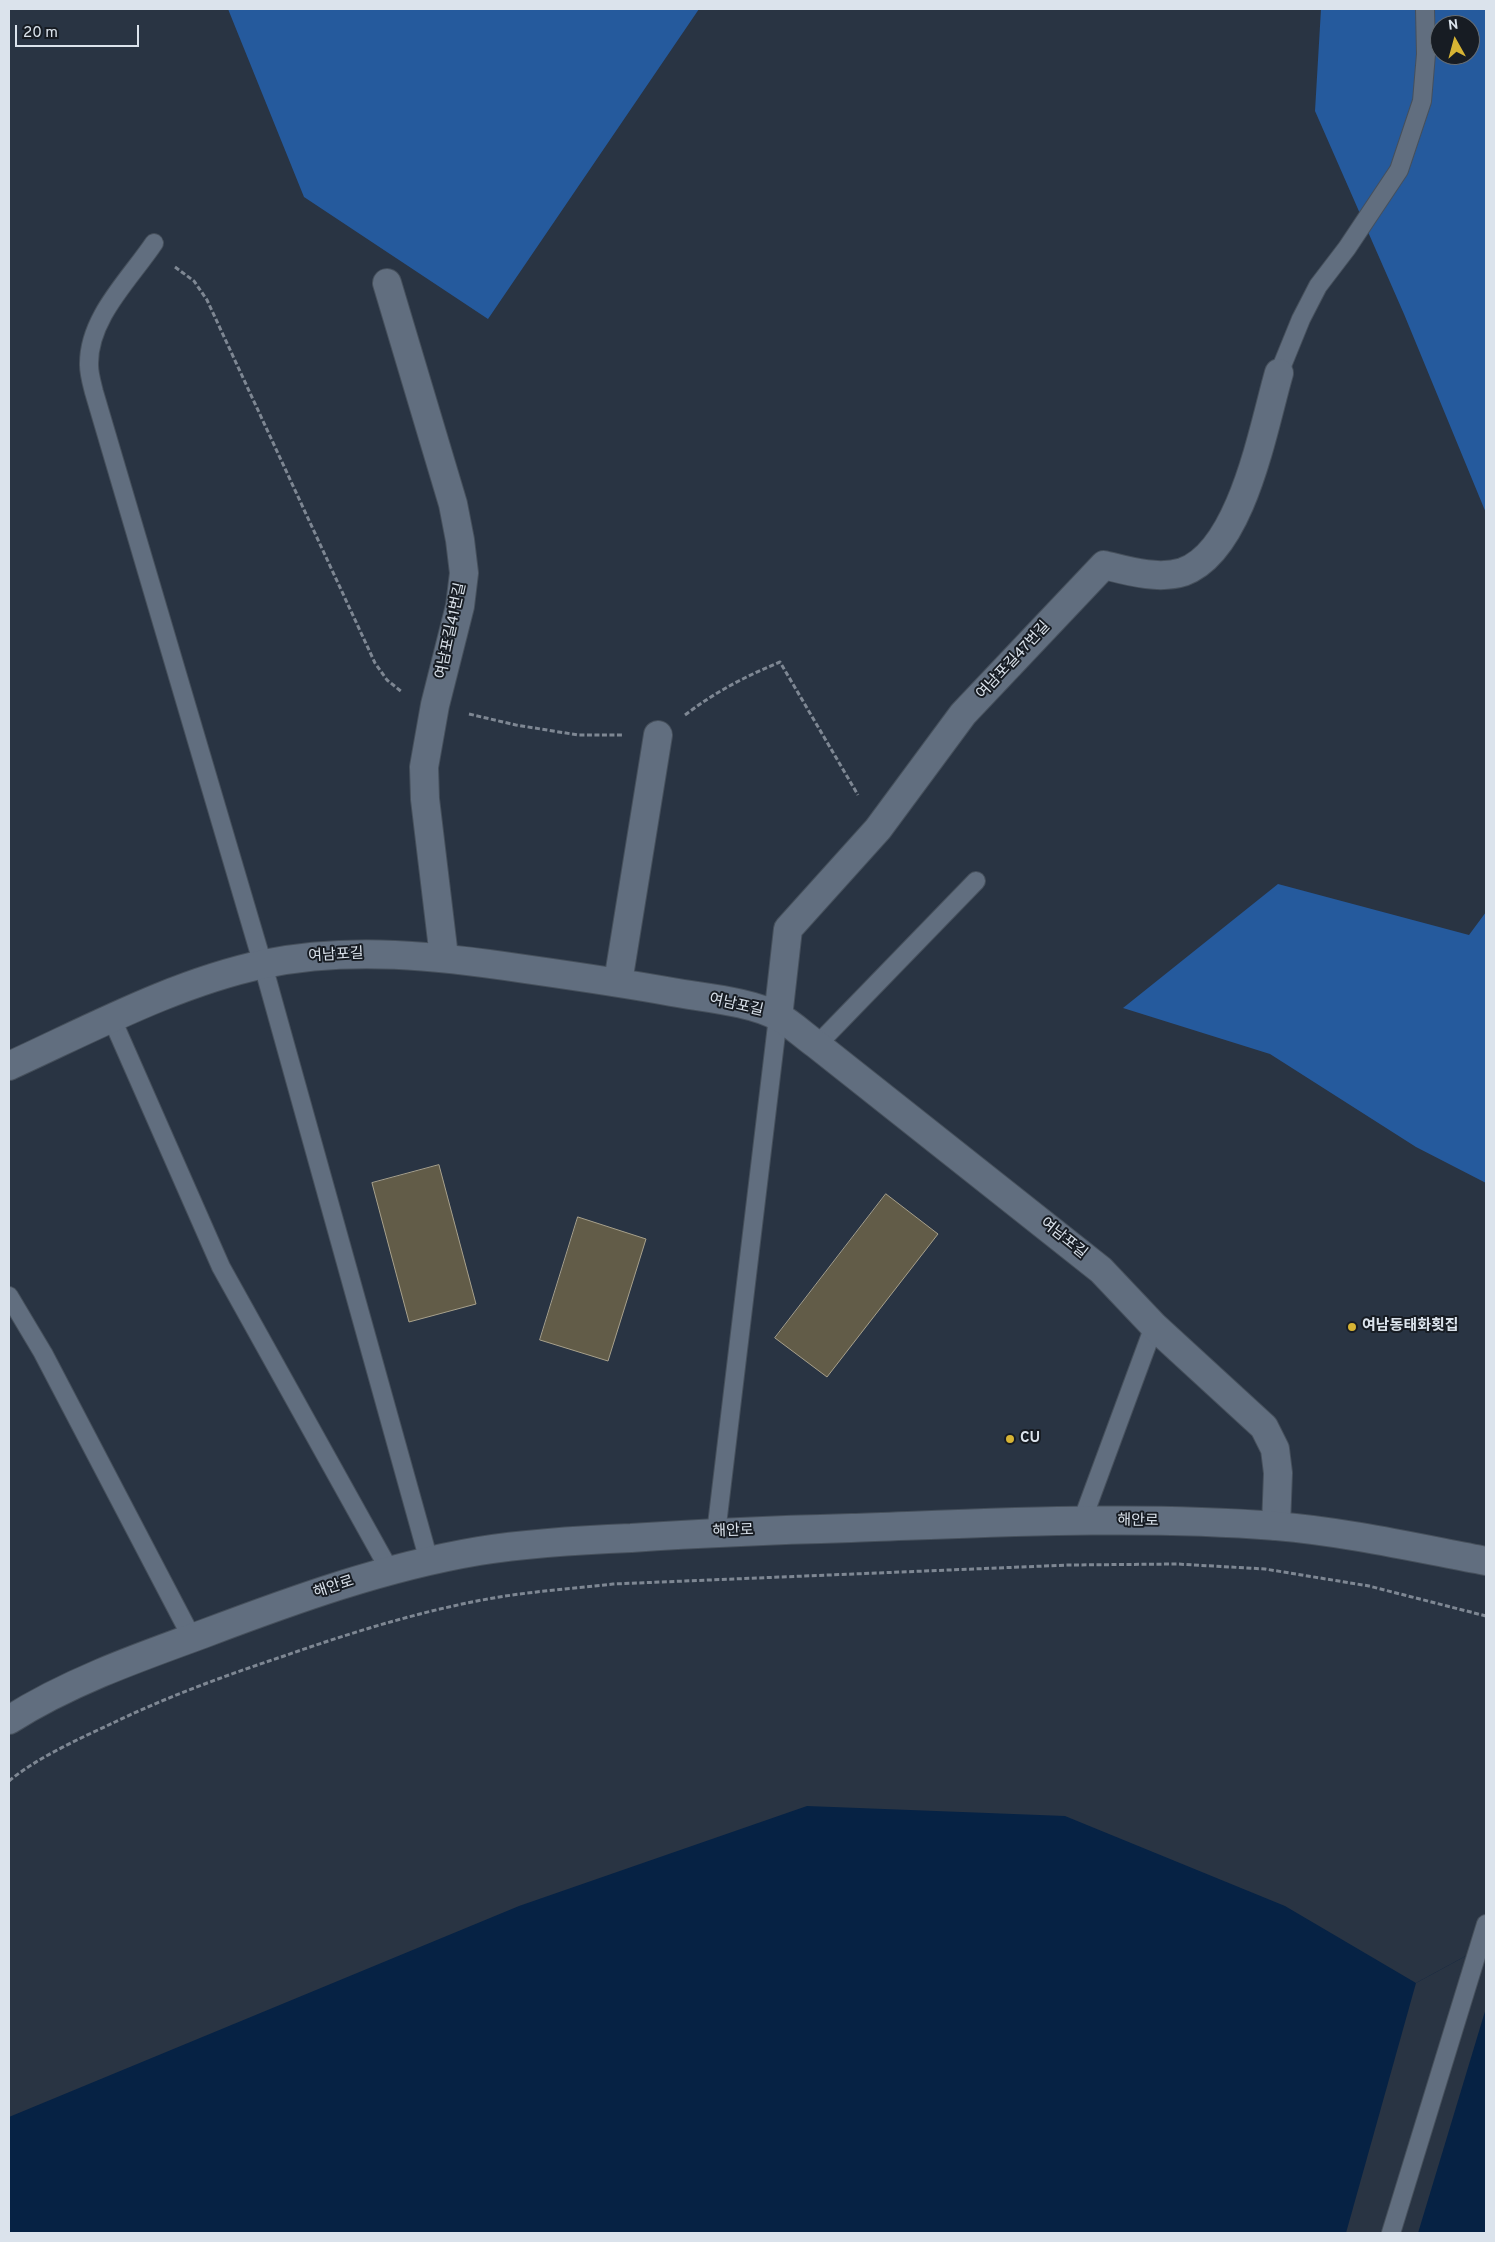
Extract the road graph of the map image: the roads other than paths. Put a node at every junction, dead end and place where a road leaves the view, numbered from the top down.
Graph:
1 (1425, 9) edge
2 (154, 243) dead end
3 (387, 283) dead end
4 (1279, 373) joint
5 (658, 735) dead end
6 (976, 881) dead end
7 (444, 957) junction
8 (263, 965) junction
9 (618, 982) junction
10 (778, 1017) junction
11 (112, 1019) junction
12 (816, 1044) junction
13 (9, 1066) edge
14 (9, 1296) edge
15 (1154, 1326) junction
16 (1082, 1521) junction
17 (1276, 1526) junction
18 (716, 1533) junction
19 (429, 1561) junction
20 (1486, 1561) edge
21 (390, 1570) junction
22 (192, 1638) junction
23 (9, 1720) edge
24 (1486, 1924) edge
25 (1391, 2233) edge

1 - 4 lane
2 - 8 lane
3 - 7 street, 여남포길41번길
4 - 10 street, 여남포길47번길
5 - 9 street
6 - 12 lane
7 - 8 street, 여남포길
7 - 9 street, 여남포길
8 - 11 street, 여남포길
8 - 19 lane
9 - 10 street, 여남포길
10 - 12 street, 여남포길
10 - 18 lane
11 - 13 street, 여남포길
11 - 21 lane
12 - 15 street, 여남포길
14 - 22 lane
15 - 16 lane
15 - 17 street, 여남포길
16 - 17 street, 해안로
16 - 18 street, 해안로
17 - 20 street, 해안로
18 - 19 street, 해안로
19 - 21 street, 해안로
21 - 22 street, 해안로
22 - 23 street, 해안로
24 - 25 lane

